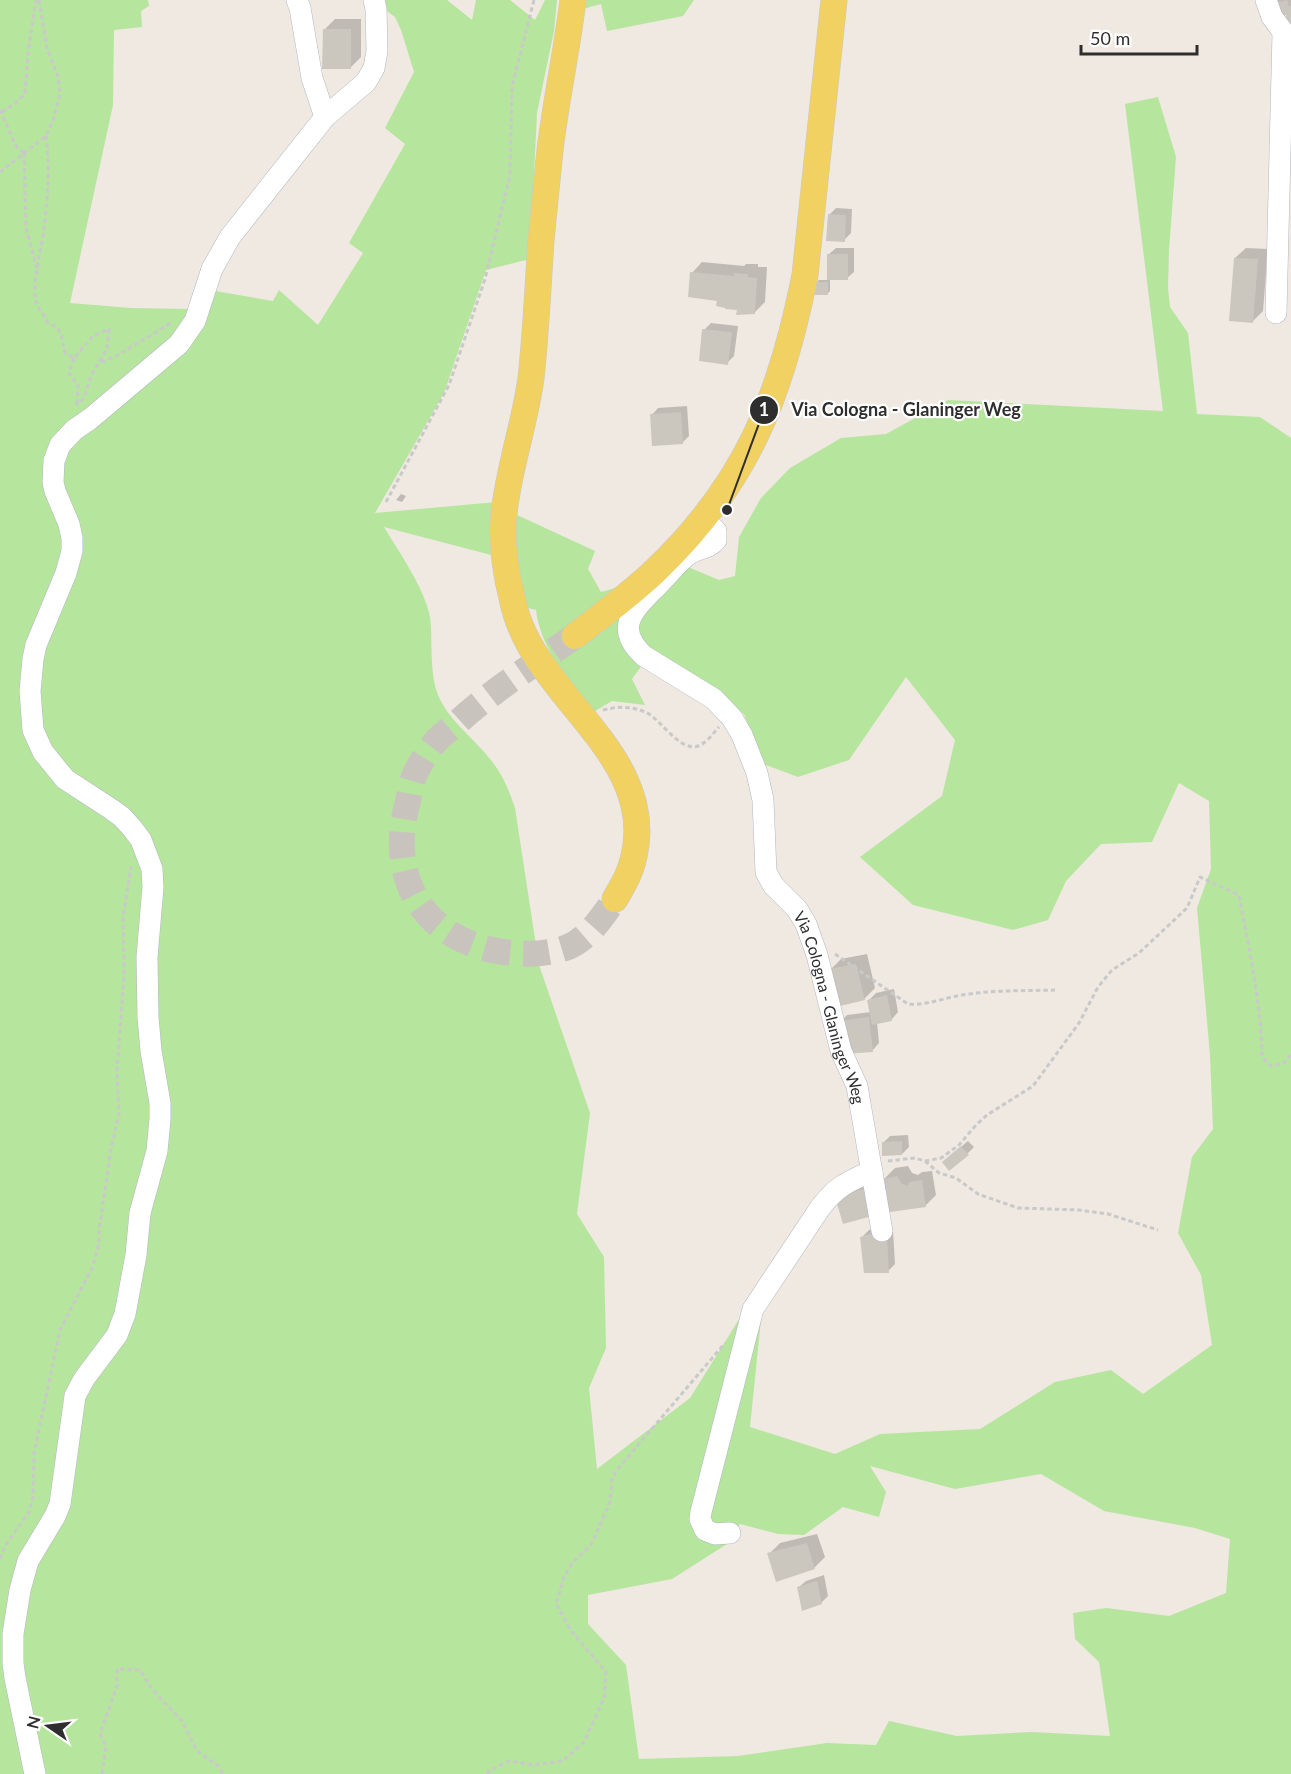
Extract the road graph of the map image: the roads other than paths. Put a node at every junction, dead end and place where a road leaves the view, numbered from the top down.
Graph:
1 (297, 0) edge
2 (374, 0) edge
3 (573, 0) edge
4 (834, 0) edge
5 (1266, 0) edge
6 (1287, 37) edge
7 (325, 117) junction
8 (1276, 313) dead end
9 (704, 519) junction
10 (575, 636) tunnel mouth
11 (615, 899) tunnel mouth
12 (872, 1172) junction
13 (882, 1231) dead end
14 (730, 1533) dead end
15 (34, 1774) edge

1 - 7 street
2 - 7 street
3 - 11 main road
4 - 9 main road
5 - 6 street
6 - 8 street
7 - 15 street
9 - 10 main road
9 - 12 street, Via Cologna - Glaninger Weg
12 - 13 street, Via Cologna - Glaninger Weg
12 - 14 street

